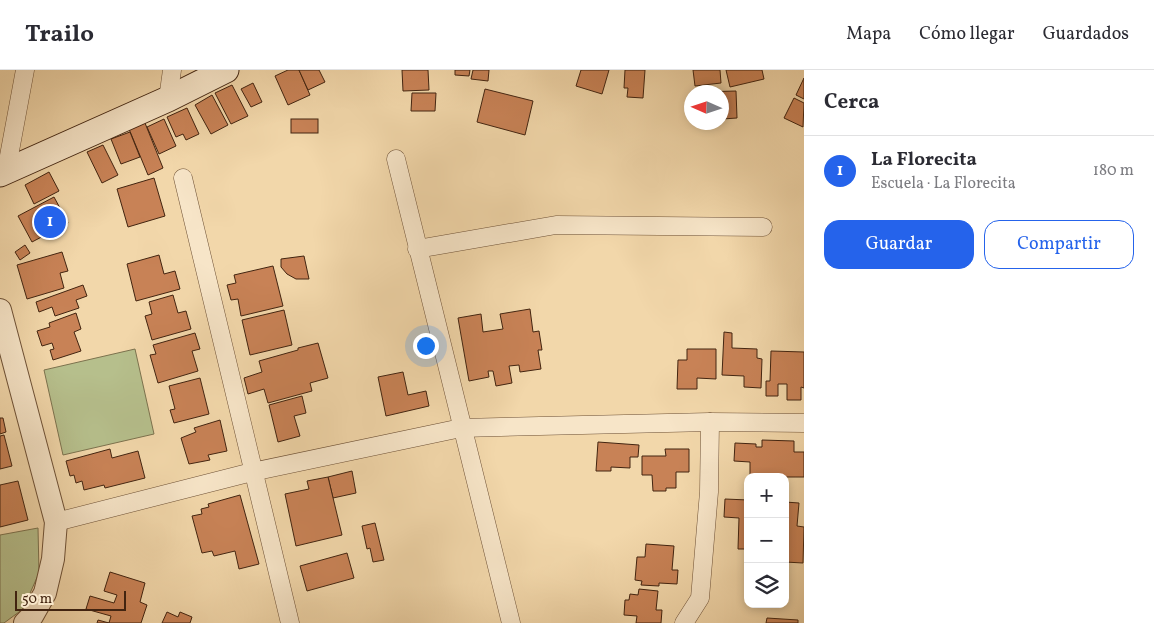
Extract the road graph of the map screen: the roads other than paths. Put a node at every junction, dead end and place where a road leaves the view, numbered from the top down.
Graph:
1 (25, 70) edge
2 (172, 70) edge
3 (226, 70) edge
4 (168, 99) junction
5 (396, 159) dead end
6 (3, 173) edge
7 (182, 178) dead end
8 (763, 227) dead end
9 (418, 249) junction
10 (0, 310) edge
11 (710, 422) junction
12 (804, 424) edge
13 (461, 428) junction
14 (252, 472) junction
15 (56, 522) junction
16 (25, 623) edge
17 (290, 623) edge
18 (511, 623) edge
19 (684, 623) edge

1 - 6 street
2 - 4 street
3 - 4 main road
4 - 6 main road
5 - 9 street
7 - 14 street
8 - 9 street
9 - 13 street
10 - 15 street
11 - 12 street
11 - 13 street
11 - 19 street
13 - 14 street
13 - 18 street
14 - 15 street
14 - 17 street
15 - 16 street

